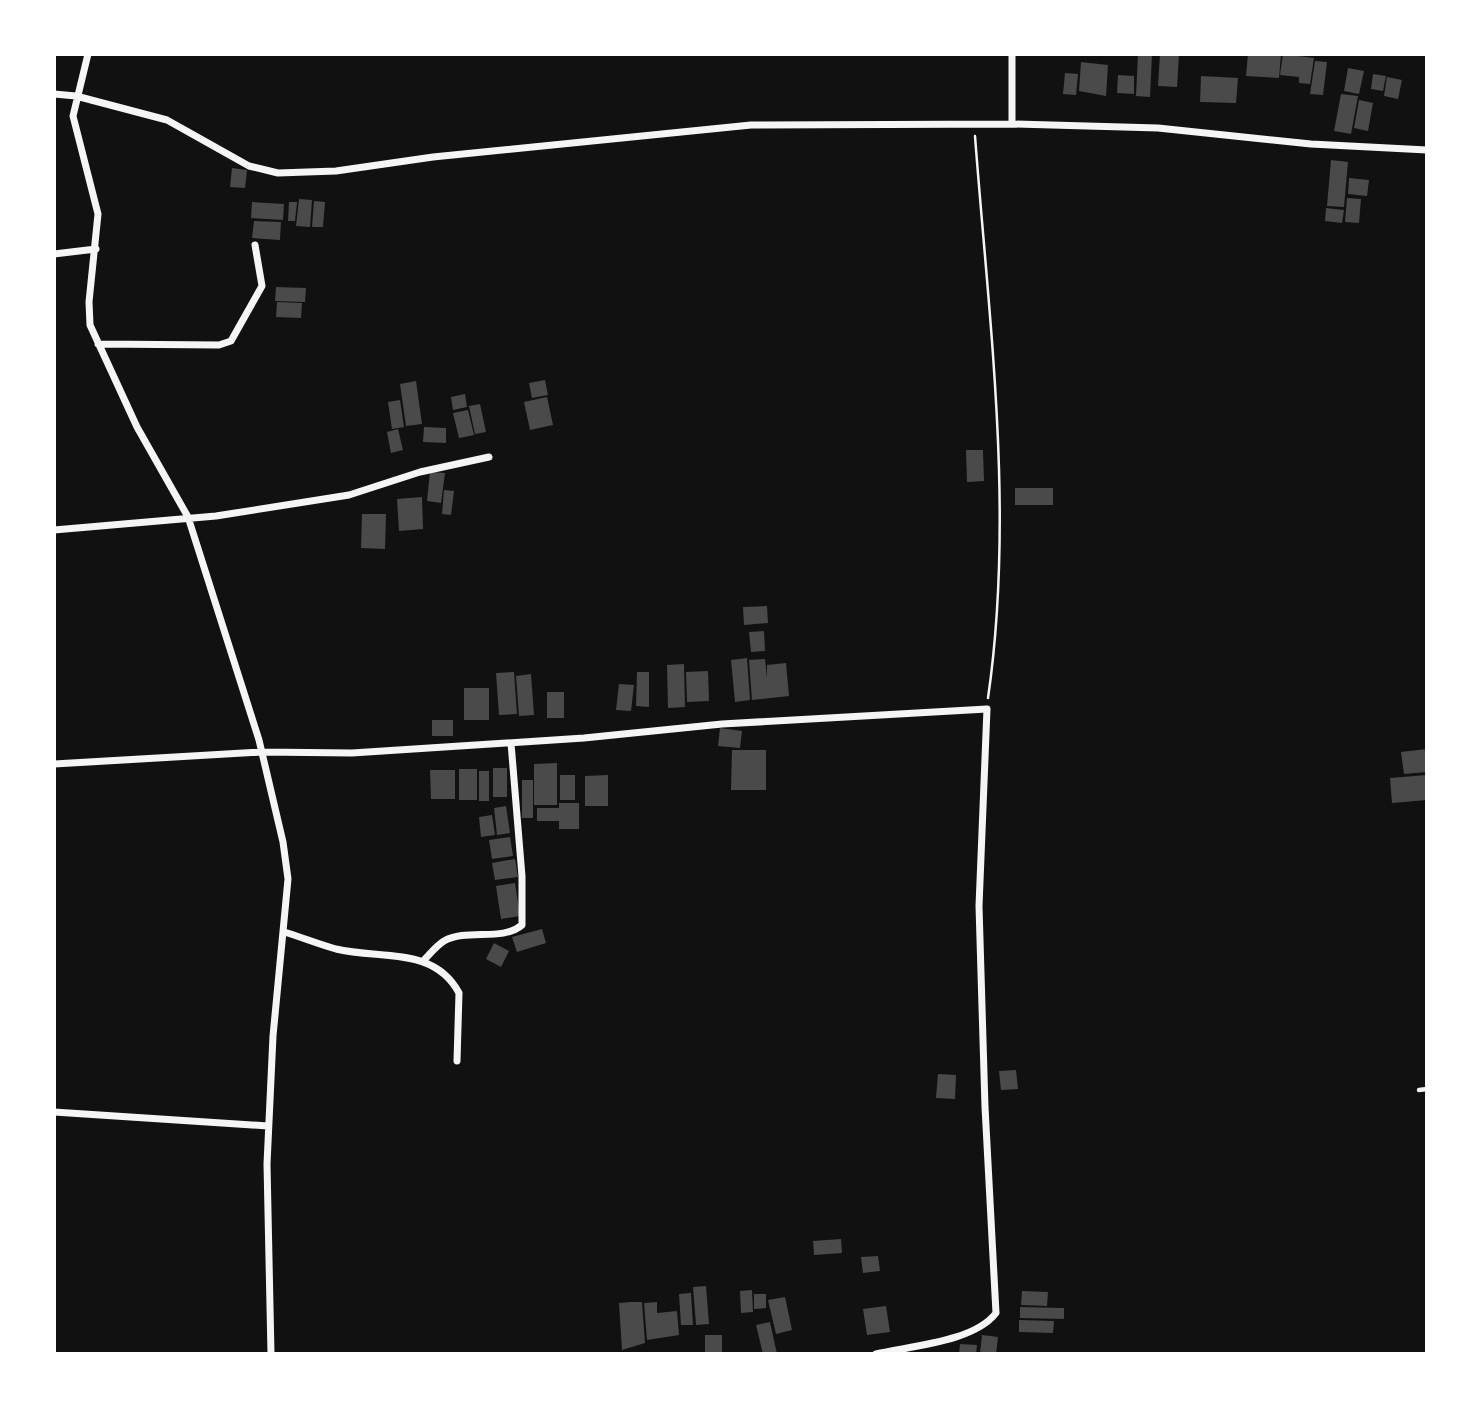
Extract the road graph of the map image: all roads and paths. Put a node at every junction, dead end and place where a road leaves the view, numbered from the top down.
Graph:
1 (88, 54) edge
2 (1012, 54) edge
3 (54, 94) edge
4 (76, 96) junction
5 (1012, 124) junction
6 (974, 125) junction
7 (1427, 150) edge
8 (255, 245) dead end
9 (96, 249) junction
10 (54, 254) edge
11 (98, 344) junction
12 (489, 457) dead end
13 (188, 517) junction
14 (54, 530) edge
15 (987, 709) junction
16 (511, 743) junction
17 (262, 752) junction
18 (54, 764) edge
19 (284, 932) junction
20 (423, 961) junction
21 (457, 1061) dead end
22 (1427, 1089) edge
23 (1419, 1090) dead end
24 (54, 1112) edge
25 (268, 1126) junction
26 (271, 1354) edge
27 (876, 1354) edge

1 - 4 street
2 - 5 street
3 - 4 street
4 - 6 street
4 - 9 street
5 - 6 street
5 - 7 street
6 - 15 path
8 - 11 street
9 - 10 street
9 - 11 street
11 - 13 street
12 - 13 street
13 - 14 street
13 - 17 street
15 - 16 street
15 - 27 street
16 - 17 street
16 - 20 street
17 - 18 street
17 - 19 street
19 - 20 street
19 - 25 street
20 - 21 street
22 - 23 lane
24 - 25 street
25 - 26 street

